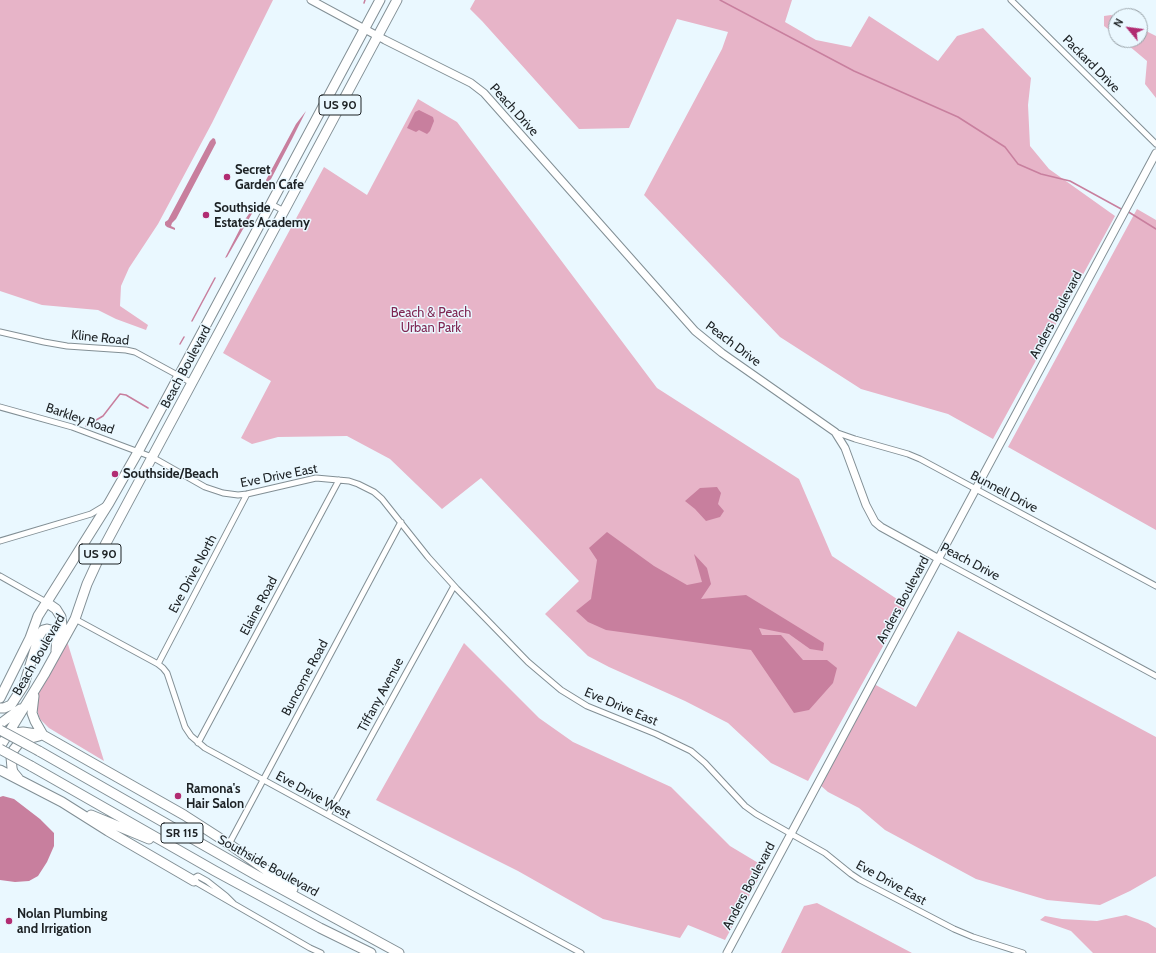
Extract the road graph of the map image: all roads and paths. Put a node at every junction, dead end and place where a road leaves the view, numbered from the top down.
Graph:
1 (311, 0) edge
2 (380, 0) edge
3 (397, 0) edge
4 (1011, 0) edge
5 (365, 29) junction
6 (378, 36) junction
7 (1156, 144) edge
8 (1156, 153) edge
9 (271, 204) junction
10 (284, 211) junction
11 (0, 332) edge
12 (178, 375) junction
13 (192, 383) junction
14 (0, 407) edge
15 (835, 432) junction
16 (138, 452) junction
17 (152, 457) junction
18 (339, 480) junction
19 (976, 489) junction
20 (247, 494) junction
21 (109, 503) junction
22 (401, 522) junction
23 (0, 541) edge
24 (938, 559) junction
25 (0, 576) edge
26 (454, 586) junction
27 (1156, 586) edge
28 (46, 602) junction
29 (75, 619) junction
30 (57, 651) junction
31 (158, 664) junction
32 (15, 669) junction
33 (44, 675) junction
34 (1156, 676) edge
35 (0, 684) edge
36 (0, 698) edge
37 (28, 701) junction
38 (0, 708) edge
39 (0, 724) edge
40 (3, 733) edge
41 (43, 735) junction
42 (198, 743) junction
43 (0, 748) edge
44 (0, 770) edge
45 (0, 778) edge
46 (19, 779) junction
47 (263, 780) junction
48 (62, 802) junction
49 (328, 816) junction
50 (790, 834) junction
51 (228, 844) junction
52 (190, 858) junction
53 (194, 880) joint
54 (325, 912) junction
55 (321, 953) edge
56 (371, 953) edge
57 (399, 953) edge
58 (582, 953) edge
59 (727, 953) edge
60 (1023, 953) edge

1 - 5 street, Peach Drive
2 - 5 highway, US 90
3 - 6 highway, Beach Boulevard / US 90
4 - 7 street, Packard Drive
5 - 6 street, Peach Drive
5 - 9 highway, US 90
6 - 10 highway, Beach Boulevard / US 90
6 - 15 street, Peach Drive
8 - 19 street, Anders Boulevard
9 - 10 street
9 - 12 highway, US 90
10 - 13 highway, Beach Boulevard / US 90
11 - 12 street, Kline Road
12 - 13 street, Kline Road
12 - 16 highway, US 90
13 - 17 highway, Beach Boulevard / US 90
14 - 16 street, Barkley Road
15 - 19 street, Bunnell Drive
15 - 24 street, Peach Drive
16 - 17 street, Barkley Road
16 - 21 highway, US 90
17 - 20 street, Eve Drive East
17 - 29 highway, Beach Boulevard / US 90
18 - 20 street, Eve Drive East
18 - 22 street, Eve Drive East
18 - 42 street, Elaine Road
19 - 24 street, Anders Boulevard
19 - 27 street, Bunnell Drive
20 - 31 street, Eve Drive North
21 - 23 street
21 - 28 highway, US 90
22 - 26 street, Eve Drive East
22 - 47 street, Buncome Road
24 - 34 street, Peach Drive
24 - 50 street, Anders Boulevard
25 - 28 street
26 - 49 street, Tiffany Avenue
26 - 50 street, Eve Drive East
28 - 30 highway
28 - 32 highway, US 90
29 - 30 highway, Beach Boulevard / US 90
29 - 31 street, Eve Drive West
30 - 33 highway, Beach Boulevard / US 90
30 - 38 highway
31 - 42 street, Eve Drive West
32 - 35 highway
32 - 36 highway, US 90
33 - 37 highway, Beach Boulevard / US 90
33 - 41 highway
37 - 39 highway
37 - 40 highway, Beach Boulevard / US 90
40 - 41 highway
40 - 43 highway, Beach Boulevard / US 90
40 - 54 highway, Southside Boulevard / SR 115, bridge
41 - 46 highway
41 - 51 highway
42 - 47 street, Eve Drive West
43 - 52 highway, SR 115, bridge
44 - 46 highway
45 - 46 highway
46 - 48 highway
47 - 49 street, Eve Drive West
47 - 51 street, Buncome Road
48 - 52 highway
48 - 53 highway
49 - 58 street, Eve Drive West
50 - 59 street, Anders Boulevard
50 - 60 street, Eve Drive East
51 - 54 highway
52 - 56 highway, SR 115
53 - 55 street
54 - 57 highway, Southside Boulevard / SR 115

